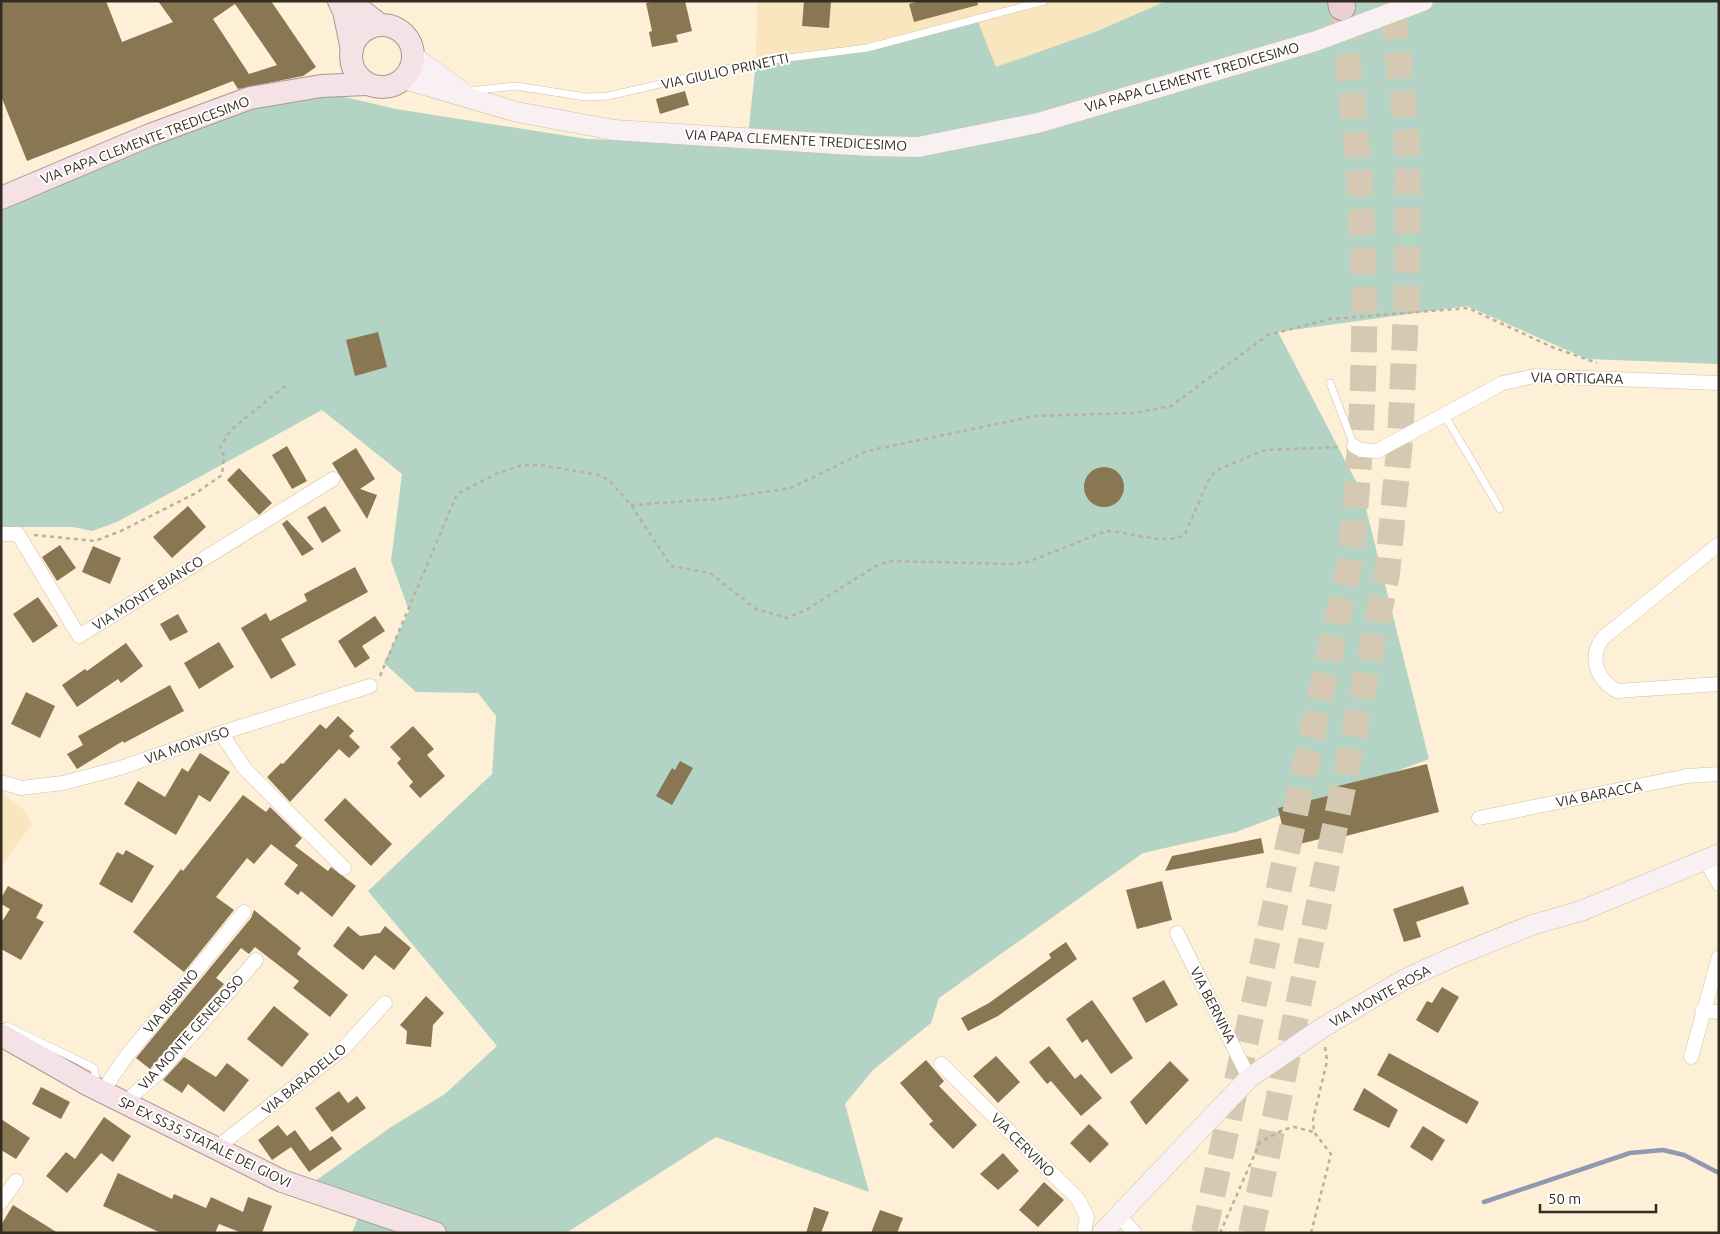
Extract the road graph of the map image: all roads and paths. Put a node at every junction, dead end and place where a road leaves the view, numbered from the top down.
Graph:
1 (339, 1) edge
2 (349, 1) edge
3 (1044, 1) edge
4 (1415, 4) edge
5 (380, 25) junction
6 (352, 56) junction
7 (414, 57) junction
8 (404, 79) junction
9 (367, 84) junction
10 (321, 86) junction
11 (466, 94) junction
12 (1, 198) edge
13 (1598, 377) junction
14 (1330, 383) dead end
15 (1719, 383) edge
16 (288, 384) dead end
17 (1444, 414) junction
18 (1354, 446) junction
19 (333, 479) dead end
20 (631, 506) junction
21 (1500, 509) dead end
22 (1, 534) edge
23 (18, 534) junction
24 (1719, 544) edge
25 (1719, 684) edge
26 (370, 686) joint
27 (221, 733) junction
28 (1719, 774) edge
29 (1, 782) edge
30 (1479, 818) dead end
31 (1713, 858) edge
32 (344, 868) dead end
33 (1719, 884) edge
34 (244, 912) dead end
35 (1177, 933) dead end
36 (1719, 957) edge
37 (256, 960) dead end
38 (385, 1003) dead end
39 (1702, 1011) junction
40 (1719, 1012) edge
41 (1, 1028) edge
42 (1322, 1028) junction
43 (1, 1035) edge
44 (1, 1048) edge
45 (1691, 1057) dead end
46 (941, 1064) dead end
47 (1249, 1078) junction
48 (96, 1089) junction
49 (126, 1104) junction
50 (1314, 1132) junction
51 (216, 1148) junction
52 (16, 1181) dead end
53 (1, 1202) edge
54 (1119, 1216) junction
55 (434, 1233) edge
56 (1084, 1233) edge
57 (1102, 1233) edge
58 (1135, 1233) edge
59 (1220, 1233) edge
60 (1311, 1233) edge

1 - 6 main road
2 - 5 main road
3 - 11 lane, VIA GIULIO PRINETTI
4 - 11 street, VIA PAPA CLEMENTE TREDICESIMO
5 - 6 main road
5 - 7 main road
6 - 9 main road
6 - 10 main road, VIA PAPA CLEMENTE TREDICESIMO
7 - 8 main road
7 - 11 street, VIA PAPA CLEMENTE TREDICESIMO
8 - 9 main road
8 - 11 street, VIA PAPA CLEMENTE TREDICESIMO
9 - 10 main road, VIA PAPA CLEMENTE TREDICESIMO
10 - 12 main road, VIA PAPA CLEMENTE TREDICESIMO
13 - 15 street, VIA ORTIGARA
13 - 17 street, VIA ORTIGARA
13 - 20 path
14 - 18 lane
16 - 23 path
17 - 18 street, VIA ORTIGARA
17 - 21 lane
18 - 20 path
19 - 23 street, VIA MONTE BIANCO
20 - 26 path
22 - 23 street
24 - 25 street
26 - 27 street, VIA MONVISO
27 - 29 street, VIA MONVISO
27 - 32 street
28 - 30 street, VIA BARACCA
31 - 33 street
31 - 42 street, VIA MONTE ROSA
34 - 48 street, VIA BISBINO
35 - 47 street, VIA BERNINA
36 - 39 street
37 - 49 street, VIA MONTE GENEROSO
38 - 51 street, VIA BARADELLO
39 - 40 street
39 - 45 street
41 - 48 lane
42 - 47 street, VIA MONTE ROSA
42 - 50 path
43 - 48 main road, SP EX SS35 STATALE DEI GIOVI
44 - 48 main road, SP EX SS35 STATALE DEI GIOVI
46 - 56 street, VIA CERVINO
47 - 54 street, VIA MONTE ROSA
48 - 49 main road, SP EX SS35 STATALE DEI GIOVI
49 - 51 main road, SP EX SS35 STATALE DEI GIOVI
50 - 59 path
50 - 60 path
51 - 55 main road, SP EX SS35 STATALE DEI GIOVI
52 - 53 street
54 - 57 street, VIA MONTE ROSA
54 - 58 street

